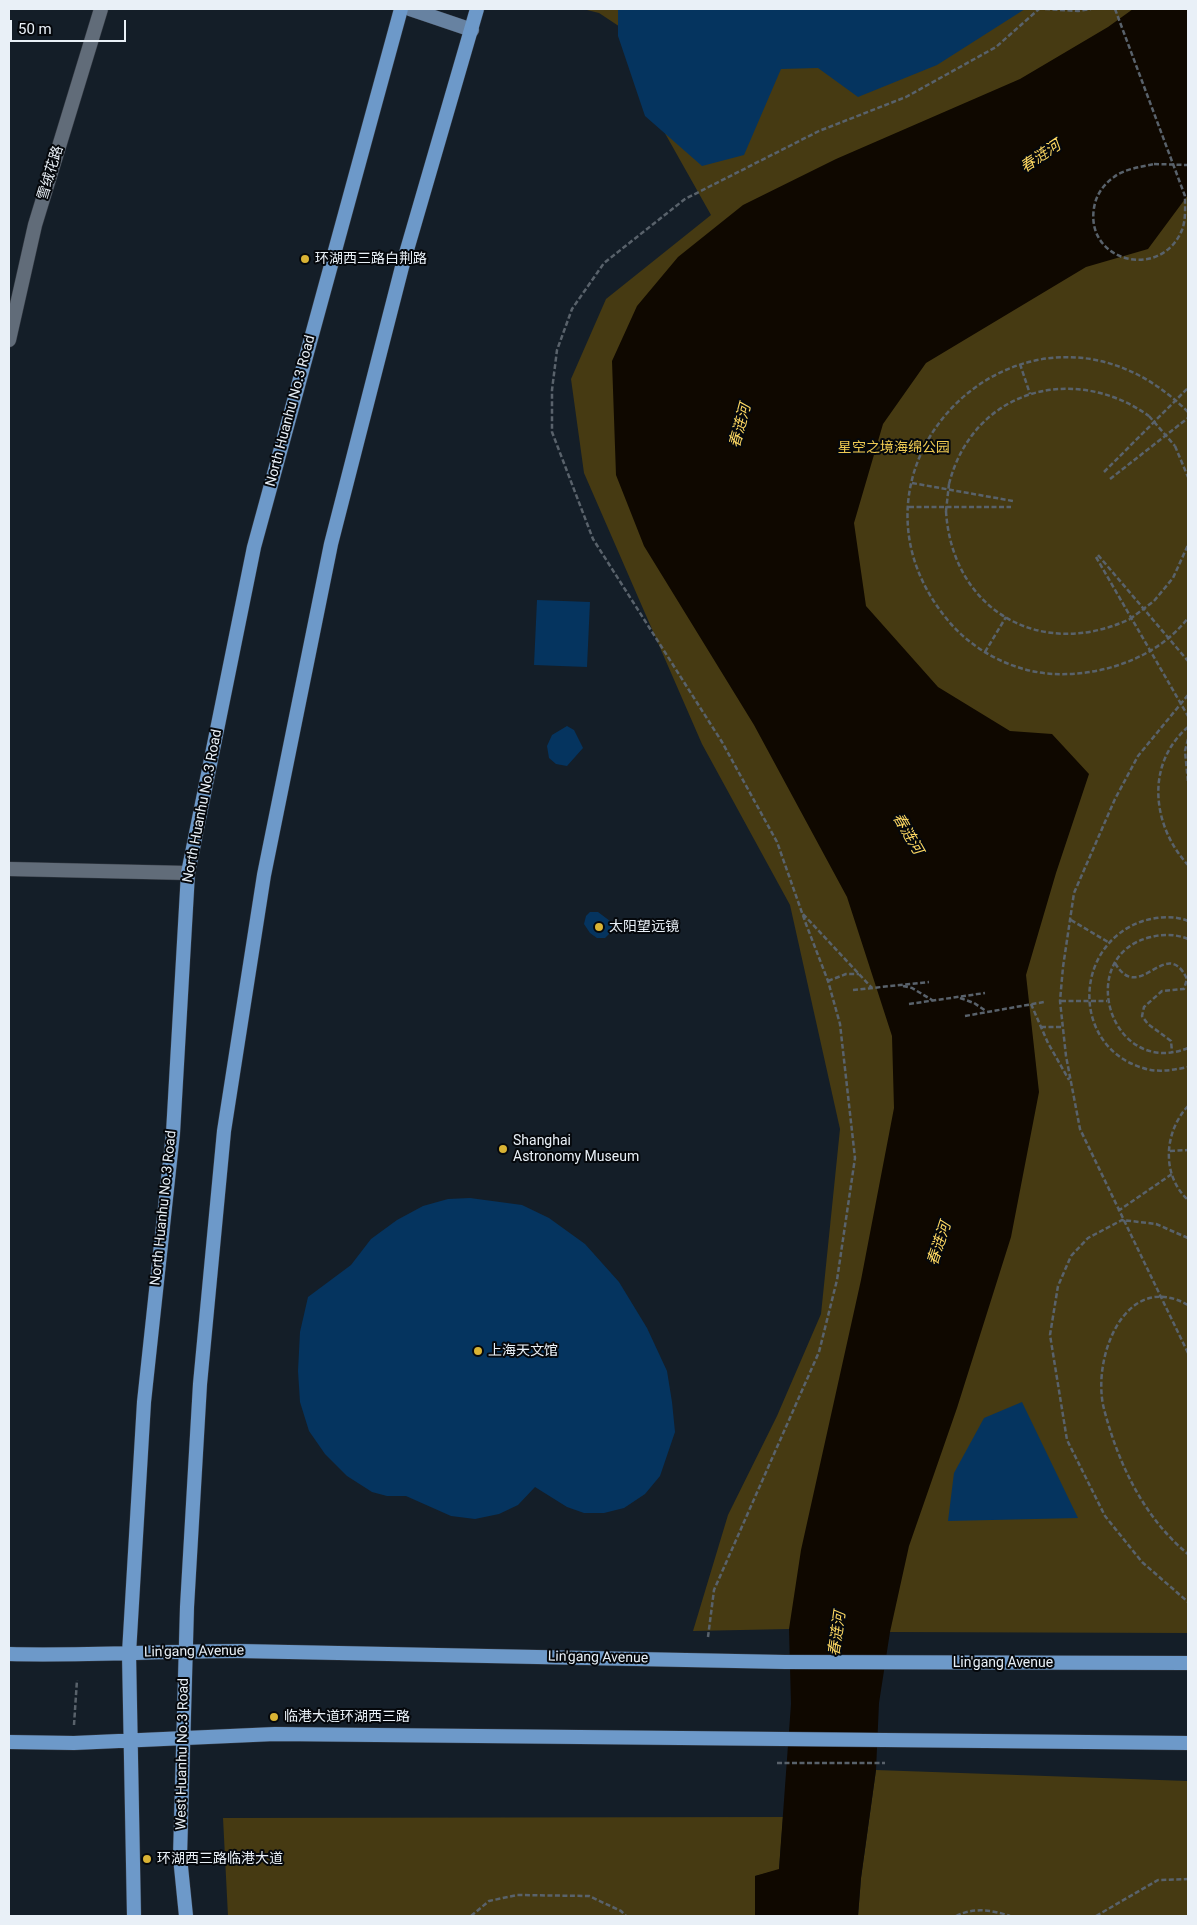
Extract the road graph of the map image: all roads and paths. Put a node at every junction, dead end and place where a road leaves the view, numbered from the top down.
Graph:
1 (101, 9) edge
2 (401, 9) edge
3 (410, 9) edge
4 (477, 9) edge
5 (1039, 9) edge
6 (1045, 9) edge
7 (1091, 9) edge
8 (1115, 9) edge
9 (472, 30) junction
10 (1188, 165) edge
11 (9, 340) edge
12 (1020, 364) junction
13 (1188, 388) edge
14 (1030, 394) junction
15 (1176, 400) junction
16 (1188, 412) edge
17 (1188, 418) edge
18 (1104, 472) dead end
19 (1188, 478) edge
20 (1110, 479) dead end
21 (912, 483) junction
22 (1012, 501) dead end
23 (909, 507) junction
24 (1011, 507) dead end
25 (1188, 545) edge
26 (1006, 617) junction
27 (1188, 618) edge
28 (1168, 638) junction
29 (1150, 650) junction
30 (985, 652) junction
31 (1188, 661) edge
32 (1188, 696) edge
33 (1181, 704) junction
34 (1188, 716) edge
35 (1188, 727) edge
36 (1188, 738) edge
37 (1188, 782) edge
38 (1188, 864) edge
39 (9, 868) edge
40 (188, 873) junction
41 (802, 913) junction
42 (1070, 920) junction
43 (1188, 921) edge
44 (1188, 939) edge
45 (1108, 942) junction
46 (1115, 964) junction
47 (859, 974) junction
48 (828, 981) junction
49 (929, 982) dead end
50 (1187, 982) edge
51 (901, 985) junction
52 (872, 988) junction
53 (853, 990) dead end
54 (985, 993) dead end
55 (956, 997) junction
56 (933, 1000) junction
57 (1060, 1001) junction
58 (1107, 1001) junction
59 (1044, 1002) dead end
60 (1090, 1002) junction
61 (908, 1004) dead end
62 (1031, 1004) junction
63 (987, 1012) junction
64 (966, 1016) dead end
65 (1041, 1027) junction
66 (1063, 1027) junction
67 (1188, 1048) edge
68 (1172, 1052) junction
69 (1188, 1067) edge
70 (1071, 1083) junction
71 (1188, 1106) edge
72 (1169, 1150) junction
73 (1188, 1150) edge
74 (1172, 1174) junction
75 (1188, 1200) edge
76 (1118, 1210) junction
77 (1122, 1220) junction
78 (1188, 1238) edge
79 (1161, 1296) junction
80 (1188, 1304) edge
81 (1188, 1353) edge
82 (1188, 1554) edge
83 (1188, 1602) edge
84 (708, 1637) dead end
85 (185, 1651) junction
86 (129, 1653) junction
87 (9, 1654) edge
88 (1188, 1663) edge
89 (77, 1680) dead end
90 (74, 1725) dead end
91 (183, 1739) junction
92 (129, 1740) junction
93 (9, 1742) edge
94 (1188, 1742) edge
95 (777, 1763) dead end
96 (885, 1763) dead end
97 (1188, 1879) edge
98 (134, 1916) edge
99 (186, 1916) edge
100 (471, 1916) edge
101 (626, 1916) edge
102 (956, 1916) edge
103 (1010, 1916) edge
104 (1096, 1916) edge

1 - 11 street, 雪绒花路
2 - 40 main road, North Huanhu No.3 Road
3 - 9 main road
4 - 9 main road
5 - 41 path
6 - 7 path
8 - 10 path, bridge
9 - 85 main road
12 - 14 path
12 - 15 path
12 - 21 path
13 - 15 path
14 - 19 path, bridge
14 - 26 path, bridge
15 - 16 path
15 - 18 path
17 - 20 path
21 - 22 path
21 - 23 path
23 - 24 path
23 - 30 path
25 - 26 path, bridge
26 - 30 path
27 - 28 path
28 - 29 path
28 - 29 path
28 - 31 path
29 - 30 path
29 - 33 path
32 - 33 path
33 - 34 path
33 - 42 path
35 - 38 path
36 - 37 path
39 - 40 street
40 - 86 main road, North Huanhu No.3 Road
41 - 47 path
41 - 48 path
42 - 45 path
42 - 57 path
43 - 45 path
44 - 46 path
45 - 60 path
46 - 50 path
46 - 58 path
47 - 48 path
47 - 52 path
48 - 84 path
49 - 51 path
50 - 68 path
51 - 52 path
51 - 56 path
52 - 53 path
54 - 55 path
55 - 56 path
55 - 63 path
56 - 61 path
57 - 60 path
57 - 66 path
58 - 60 path
58 - 68 path
59 - 62 path
60 - 69 path
62 - 63 path
62 - 65 path
63 - 64 path
65 - 66 path
65 - 70 path
66 - 70 path
67 - 68 path
70 - 76 path
71 - 72 path
72 - 73 path
72 - 74 path
74 - 75 path
74 - 76 path
76 - 77 path
77 - 78 path
77 - 79 path
77 - 83 path
79 - 80 path
79 - 81 path
79 - 82 path
85 - 86 main road, Lin'gang Avenue
85 - 88 main road, Lin'gang Avenue
85 - 91 main road, West Huanhu No.3 Road
86 - 87 main road, Lin'gang Avenue
86 - 92 main road
89 - 90 path
91 - 92 main road
91 - 94 main road
91 - 99 main road, West Huanhu No.3 Road
92 - 93 main road
92 - 98 main road
95 - 96 path
97 - 104 path
100 - 101 path
102 - 103 path

